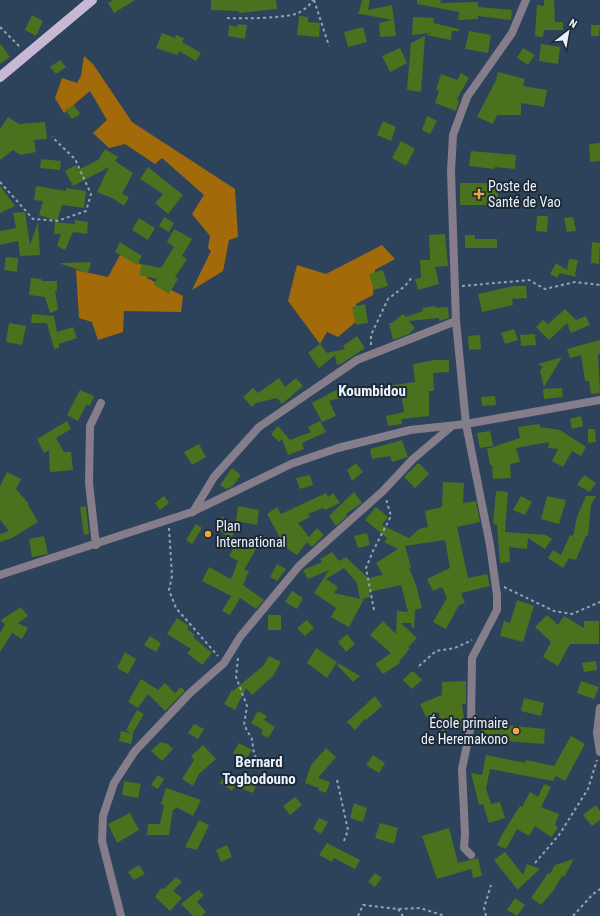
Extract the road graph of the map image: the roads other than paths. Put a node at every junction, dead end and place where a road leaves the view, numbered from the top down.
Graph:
1 (92, 0) edge
2 (526, 0) edge
3 (0, 78) edge
4 (456, 321) junction
5 (600, 400) edge
6 (101, 403) dead end
7 (466, 424) junction
8 (452, 426) junction
9 (192, 512) junction
10 (96, 545) junction
11 (0, 575) edge
12 (600, 708) edge
13 (600, 751) edge
14 (471, 855) dead end
15 (121, 916) edge

1 - 3 main road
2 - 4 street
4 - 7 street
4 - 9 street
5 - 7 street
6 - 10 street
7 - 8 street
7 - 14 street
8 - 9 street
8 - 15 street
9 - 10 street
10 - 11 street
12 - 13 street

